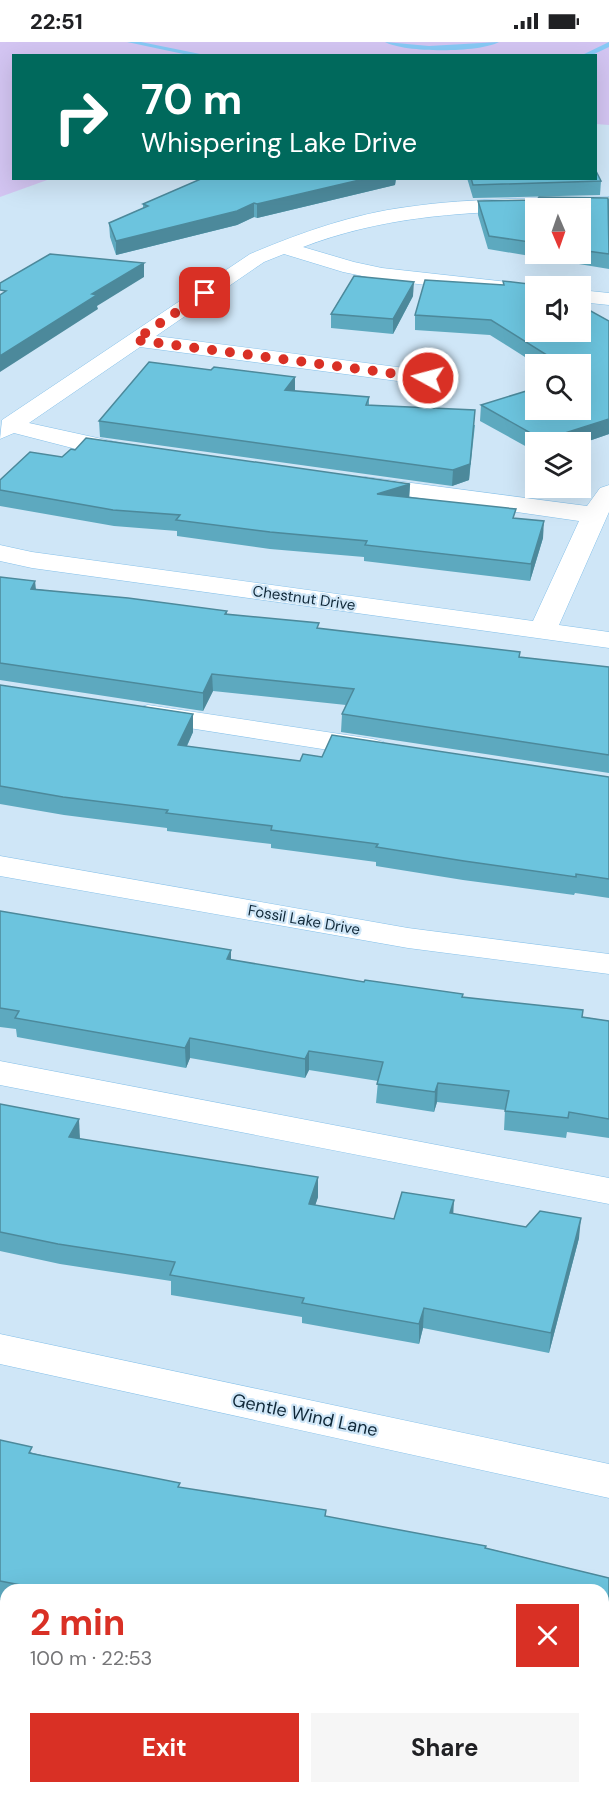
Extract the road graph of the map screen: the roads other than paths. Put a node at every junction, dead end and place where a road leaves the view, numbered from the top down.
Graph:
1 (609, 203) edge
2 (282, 247) junction
3 (525, 290) edge
4 (591, 297) edge
5 (609, 299) edge
6 (135, 340) junction
7 (428, 378) dead end
8 (5, 428) edge
9 (149, 455) edge
10 (348, 482) edge
11 (609, 493) edge
12 (594, 515) junction
13 (0, 553) edge
14 (542, 631) junction
15 (609, 640) edge
16 (117, 709) edge
17 (398, 752) edge
18 (0, 866) edge
19 (609, 964) edge
20 (0, 1073) edge
21 (609, 1191) edge
22 (0, 1349) edge
23 (609, 1481) edge

1 - 2 street
2 - 3 street
2 - 6 street
4 - 5 street
6 - 7 street
6 - 8 street
8 - 9 street
10 - 12 street
11 - 12 street
12 - 14 street
13 - 14 street, Chestnut Drive
14 - 15 street, Chestnut Drive
16 - 17 street
18 - 19 street, Fossil Lake Drive
20 - 21 street
22 - 23 street, Gentle Wind Lane

